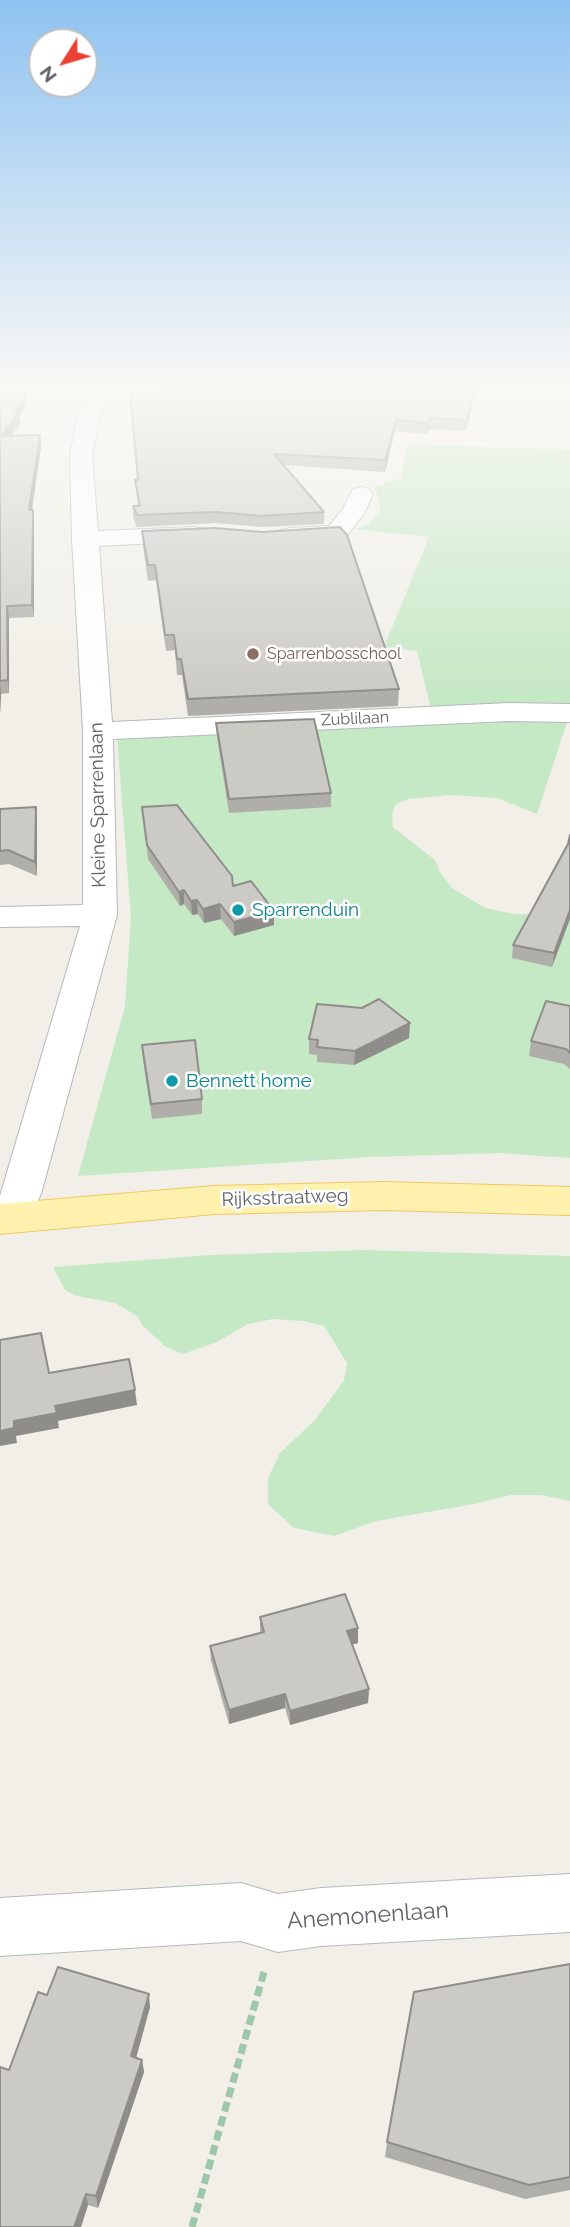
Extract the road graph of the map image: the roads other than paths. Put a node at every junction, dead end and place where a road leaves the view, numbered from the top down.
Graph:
1 (82, 489) edge
2 (361, 494) dead end
3 (215, 533) edge
4 (262, 537) edge
5 (84, 539) junction
6 (570, 713) edge
7 (98, 731) junction
8 (100, 915) junction
9 (0, 917) edge
10 (570, 1201) edge
11 (5, 1219) edge
12 (570, 1903) edge
13 (0, 1927) edge

1 - 5 street, Kleine Sparrenlaan
2 - 4 street
3 - 5 street
5 - 7 street, Kleine Sparrenlaan
6 - 7 street, Zublilaan
7 - 8 street, Kleine Sparrenlaan
8 - 9 street
8 - 11 street, Kleine Sparrenlaan
10 - 11 main road, Rijksstraatweg
12 - 13 street, Anemonenlaan

